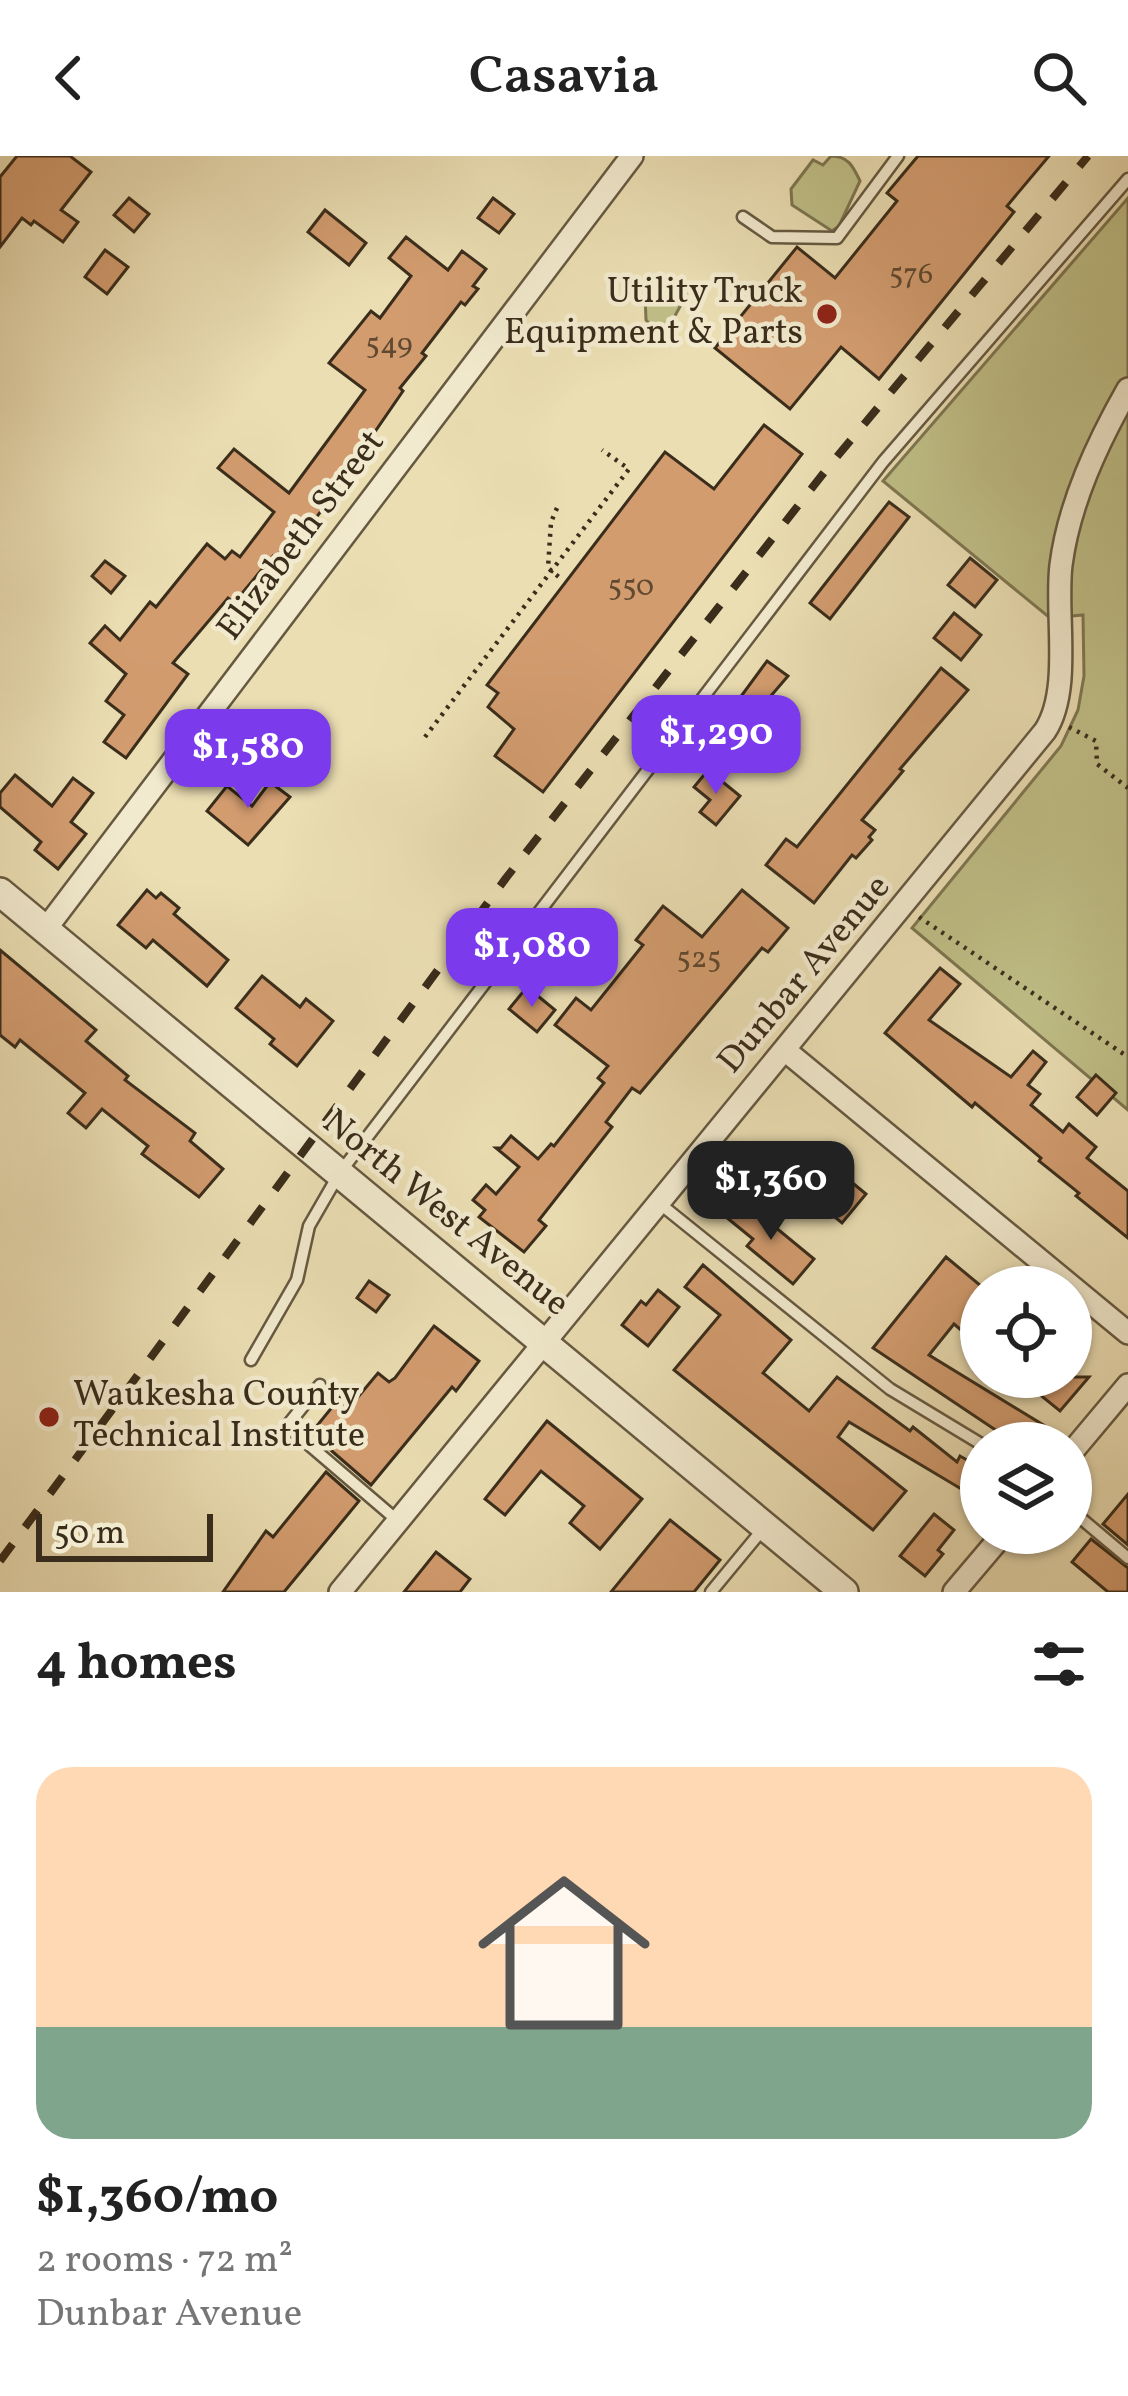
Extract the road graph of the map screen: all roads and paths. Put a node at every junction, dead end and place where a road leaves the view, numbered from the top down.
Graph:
1 (632, 156) edge
2 (898, 156) edge
3 (1128, 179) edge
4 (743, 217) dead end
5 (1128, 389) edge
6 (602, 450) dead end
7 (557, 508) dead end
8 (550, 570) junction
9 (560, 578) dead end
10 (1053, 719) junction
11 (425, 737) dead end
12 (1128, 788) edge
13 (0, 892) edge
14 (905, 907) junction
15 (45, 929) junction
16 (786, 1051) junction
17 (1128, 1057) edge
18 (339, 1174) junction
19 (659, 1203) junction
20 (1128, 1333) edge
21 (546, 1342) junction
22 (251, 1360) dead end
23 (320, 1385) dead end
24 (1128, 1385) edge
25 (1092, 1428) edge
26 (960, 1431) edge
27 (398, 1521) junction
28 (765, 1526) junction
29 (1092, 1528) edge
30 (986, 1554) edge
31 (1128, 1558) edge
32 (340, 1592) edge
33 (711, 1592) edge
34 (844, 1592) edge
35 (954, 1592) edge

1 - 15 street, Elizabeth Street
2 - 4 lane
3 - 18 lane
5 - 10 street
6 - 8 path
7 - 8 path
8 - 9 path
8 - 11 path
10 - 12 path
10 - 14 street, Dunbar Avenue
13 - 15 street, North West Avenue
14 - 16 street, Dunbar Avenue
14 - 17 path
15 - 18 street, North West Avenue
16 - 19 street, Dunbar Avenue
16 - 20 street
18 - 21 street, North West Avenue
18 - 22 lane
19 - 21 street, Dunbar Avenue
19 - 26 lane
21 - 27 street, Dunbar Avenue
21 - 28 street, North West Avenue
23 - 27 lane
24 - 25 street
27 - 32 street, Dunbar Avenue
28 - 33 lane
28 - 34 street, North West Avenue
29 - 31 lane
30 - 35 street

